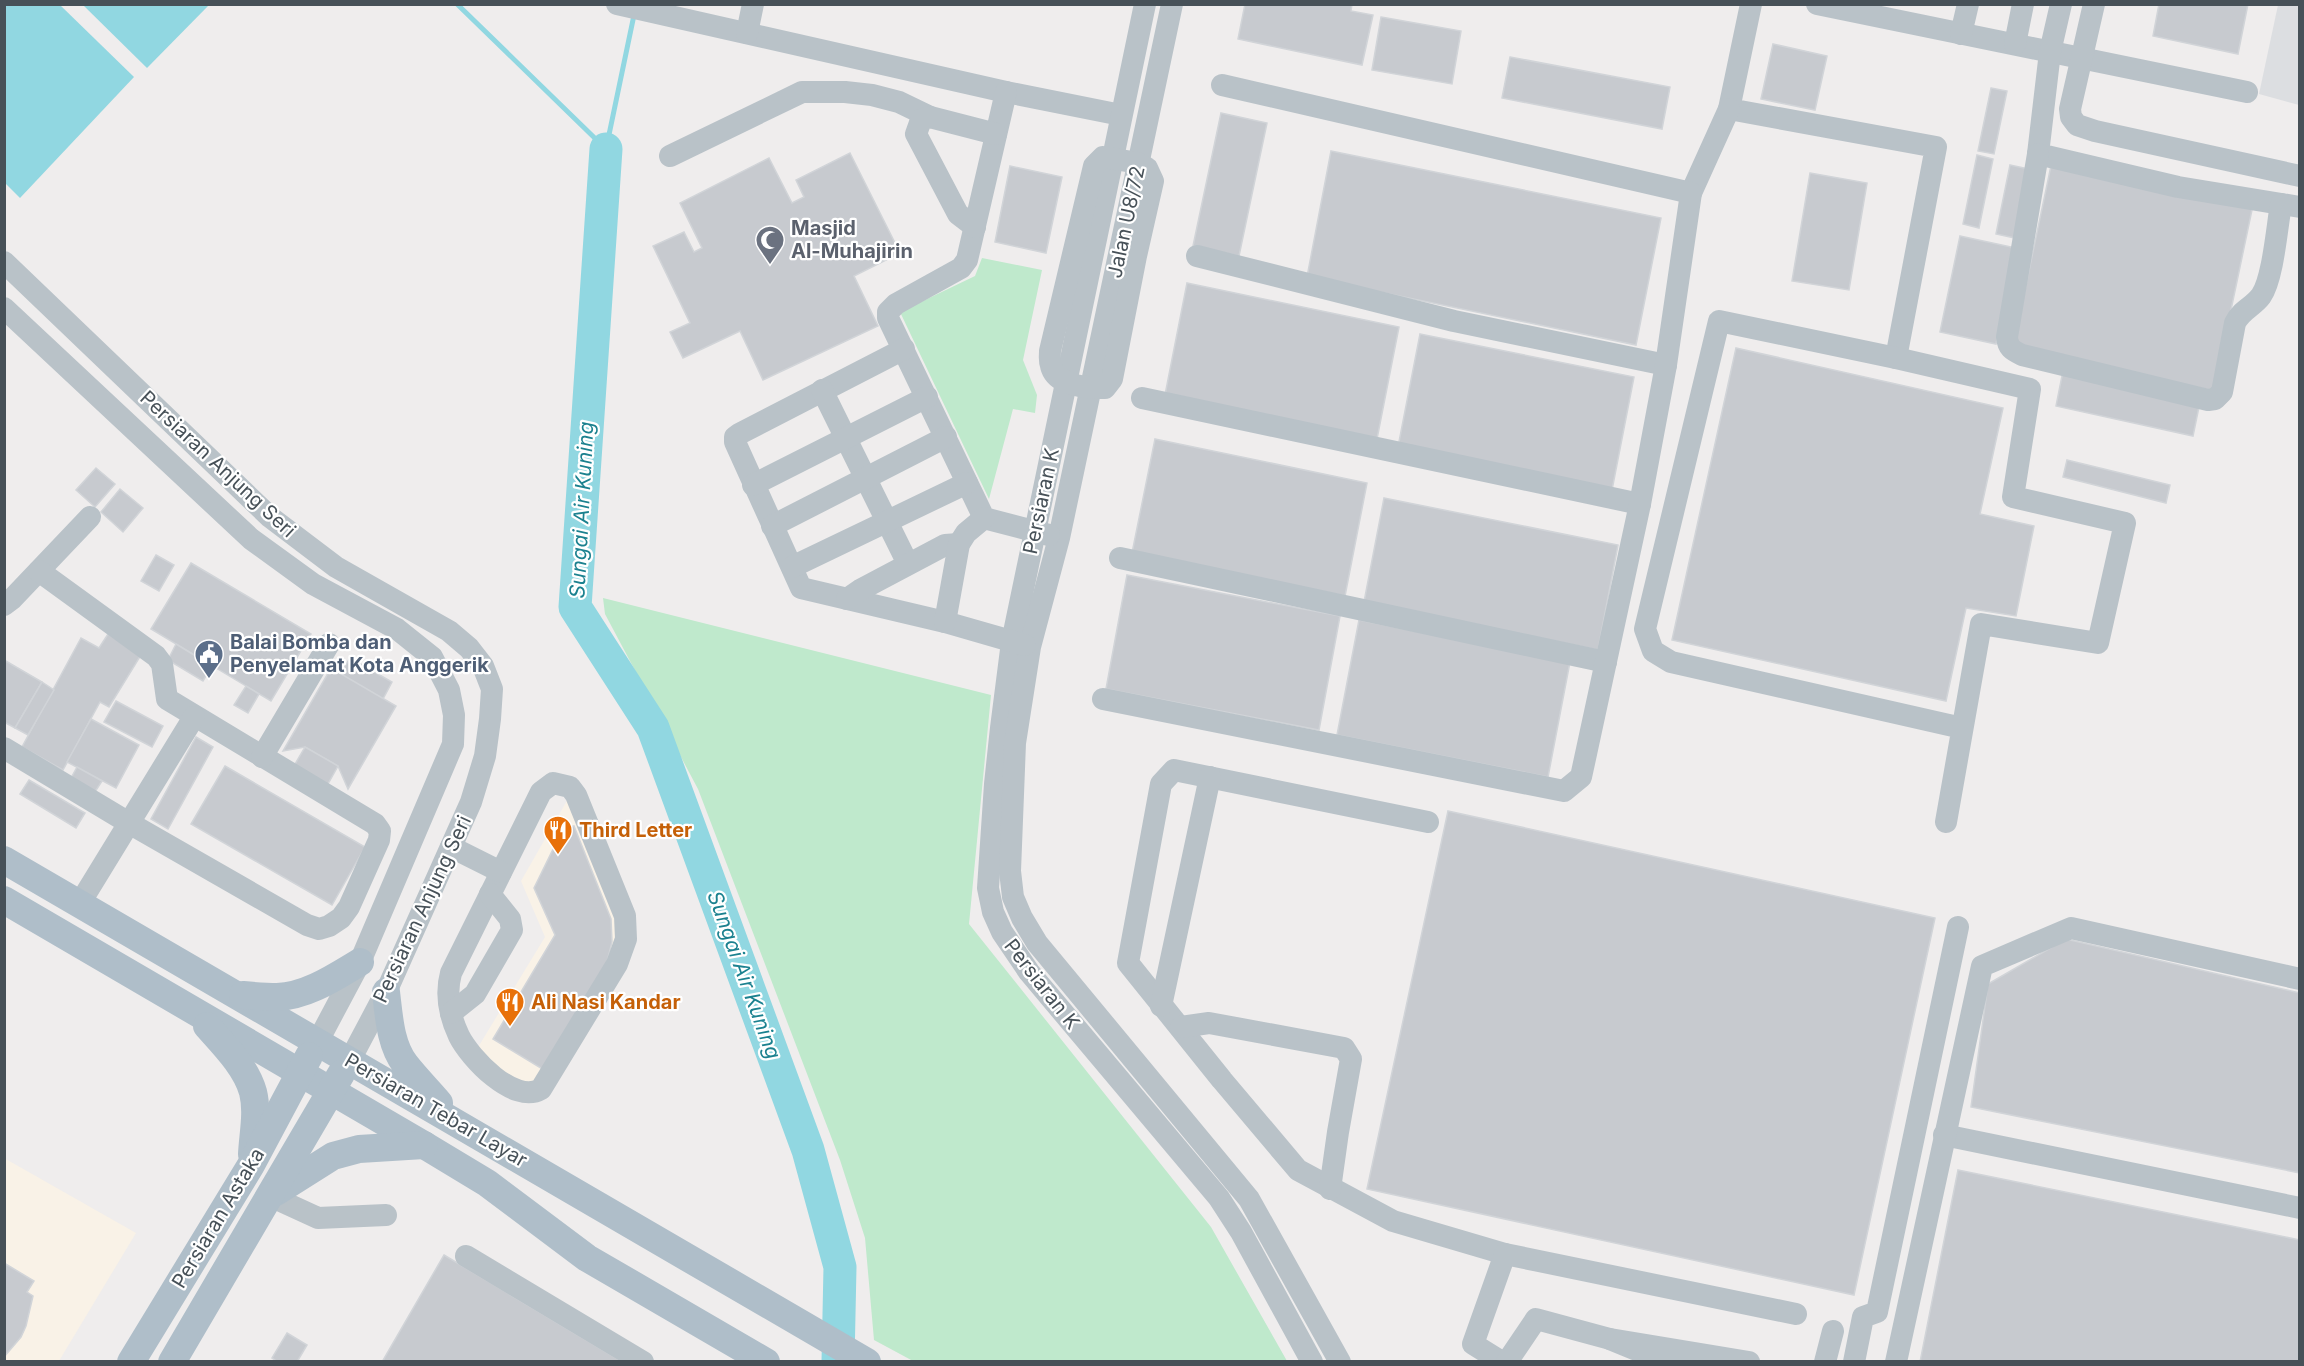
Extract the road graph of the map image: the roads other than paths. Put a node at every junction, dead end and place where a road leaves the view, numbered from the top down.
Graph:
1 (617, 4) edge
2 (753, 4) edge
3 (1145, 4) edge
4 (1172, 4) edge
5 (1751, 4) edge
6 (1817, 4) edge
7 (1968, 4) edge
8 (2023, 4) edge
9 (2061, 4) edge
10 (2094, 4) edge
11 (747, 33) junction
12 (1961, 34) junction
13 (2014, 45) junction
14 (2050, 52) junction
15 (2082, 58) junction
16 (1222, 85) dead end
17 (1006, 92) junction
18 (2247, 92) dead end
19 (1729, 109) junction
20 (1121, 115) junction
21 (930, 117) junction
22 (996, 134) junction
23 (2038, 154) junction
24 (670, 156) dead end
25 (1113, 157) junction
26 (1138, 163) junction
27 (2300, 177) edge
28 (1690, 193) junction
29 (2290, 206) edge
30 (975, 227) junction
31 (1197, 256) dead end
32 (4, 262) edge
33 (4, 308) edge
34 (904, 349) junction
35 (1896, 358) junction
36 (1666, 365) junction
37 (1066, 382) junction
38 (1092, 388) junction
39 (822, 390) junction
40 (927, 397) junction
41 (1142, 398) dead end
42 (1055, 432) joint
43 (946, 437) junction
44 (846, 438) junction
45 (1081, 439) joint
46 (866, 478) junction
47 (967, 483) junction
48 (753, 485) junction
49 (1640, 504) junction
50 (90, 518) dead end
51 (984, 518) junction
52 (886, 522) junction
53 (772, 526) junction
54 (1035, 532) junction
55 (1059, 538) junction
56 (959, 544) junction
57 (1120, 558) dead end
58 (908, 564) junction
59 (792, 567) junction
60 (39, 571) junction
61 (847, 599) junction
62 (4, 605) edge
63 (945, 622) junction
64 (329, 644) dead end
65 (1021, 644) junction
66 (1606, 662) junction
67 (1102, 699) dead end
68 (194, 717) junction
69 (1962, 728) junction
70 (4, 748) edge
71 (262, 757) junction
72 (1210, 777) junction
73 (1428, 822) dead end
74 (1946, 822) dead end
75 (129, 823) junction
76 (451, 847) junction
77 (4, 860) edge
78 (501, 872) junction
79 (490, 894) junction
80 (4, 900) edge
81 (80, 903) junction
82 (1958, 927) dead end
83 (360, 962) junction
84 (2300, 979) edge
85 (386, 992) junction
86 (238, 995) junction
87 (1161, 1006) junction
88 (190, 1007) junction
89 (451, 1013) junction
90 (1181, 1027) junction
91 (318, 1041) junction
92 (350, 1060) junction
93 (300, 1072) junction
94 (332, 1090) junction
95 (454, 1121) junction
96 (1944, 1136) junction
97 (424, 1145) junction
98 (251, 1165) junction
99 (1330, 1189) junction
100 (270, 1196) junction
101 (2300, 1208) edge
102 (386, 1215) dead end
103 (1505, 1254) junction
104 (466, 1256) dead end
105 (1796, 1314) dead end
106 (1833, 1331) dead end
107 (1610, 1339) junction
108 (131, 1362) edge
109 (172, 1362) edge
110 (643, 1362) edge
111 (766, 1362) edge
112 (867, 1362) edge
113 (1312, 1362) edge
114 (1340, 1362) edge
115 (1502, 1362) edge
116 (1507, 1362) edge
117 (1666, 1362) edge
118 (1749, 1362) edge
119 (1825, 1362) edge
120 (1854, 1362) edge
121 (1896, 1362) edge

1 - 11 street
2 - 11 street
3 - 20 street, Jalan U8/72
4 - 26 street, Jalan U8/72
5 - 19 street
6 - 12 street
7 - 12 street
8 - 13 street
9 - 14 street
10 - 15 street
11 - 17 street
12 - 13 street
13 - 14 street
14 - 15 street
14 - 23 street
15 - 18 street
15 - 27 street
16 - 28 street
17 - 20 street
17 - 22 street
19 - 28 street
19 - 35 street
20 - 25 street, Jalan U8/72
21 - 22 street
21 - 24 street
21 - 30 street
22 - 30 street
23 - 29 street
23 - 29 street
25 - 26 street
25 - 37 street, Jalan U8/72
26 - 38 street, Jalan U8/72
28 - 36 street
30 - 34 street
31 - 36 street
32 - 76 street, Persiaran Anjung Seri
33 - 83 street, Persiaran Anjung Seri
34 - 39 street
34 - 40 street
35 - 69 street
35 - 69 street
36 - 49 street
37 - 38 street
37 - 42 street, Jalan U8/72
38 - 45 street, Jalan U8/72
39 - 44 street
39 - 48 street
40 - 43 street
40 - 44 street
41 - 49 street
42 - 54 street, Persiaran K
43 - 46 street
43 - 47 street
44 - 46 street
44 - 48 street
45 - 55 street, Persiaran K
46 - 52 street
46 - 53 street
47 - 51 street
47 - 52 street
48 - 53 street
49 - 66 street
50 - 60 street
51 - 54 street
51 - 56 street
52 - 58 street
52 - 59 street
53 - 59 street
54 - 55 street
54 - 65 street, Persiaran K
55 - 65 street, Persiaran K
56 - 58 street
56 - 63 street
57 - 66 street
58 - 61 street
59 - 61 street
60 - 62 street
60 - 68 street
61 - 63 street
63 - 65 street
64 - 71 street
65 - 113 street, Persiaran K
65 - 114 street, Persiaran K
66 - 67 street
68 - 71 street
68 - 75 street
69 - 74 street
70 - 75 street
71 - 75 street
72 - 73 street
72 - 87 street
72 - 87 street
75 - 81 street
76 - 78 street
76 - 85 street, Persiaran Anjung Seri
77 - 81 main road, Persiaran Tebar Layar
78 - 79 street
78 - 89 street
79 - 89 street
79 - 89 street
80 - 88 main road, Persiaran Tebar Layar
81 - 86 main road, Persiaran Tebar Layar
82 - 120 street
83 - 86 main road
83 - 91 street, Persiaran Anjung Seri
84 - 96 street
85 - 92 street, Persiaran Anjung Seri
85 - 95 main road
86 - 91 main road, Persiaran Tebar Layar
87 - 90 street
88 - 93 main road, Persiaran Tebar Layar
88 - 98 main road
90 - 99 street
90 - 99 street
91 - 92 main road, Persiaran Tebar Layar
91 - 93 main road, Persiaran Astaka
92 - 94 main road, Persiaran Astaka
92 - 95 main road, Persiaran Tebar Layar
93 - 94 main road, Persiaran Tebar Layar
93 - 98 main road, Persiaran Astaka
94 - 97 main road, Persiaran Tebar Layar
94 - 100 main road, Persiaran Astaka
95 - 112 main road, Persiaran Tebar Layar
96 - 101 street
96 - 121 street
97 - 100 main road
97 - 111 main road, Persiaran Tebar Layar
98 - 108 main road, Persiaran Astaka
99 - 103 street
100 - 102 street
100 - 109 main road, Persiaran Astaka
103 - 105 street
103 - 115 street
104 - 110 street
106 - 119 street
107 - 116 street
107 - 117 street
107 - 118 street

